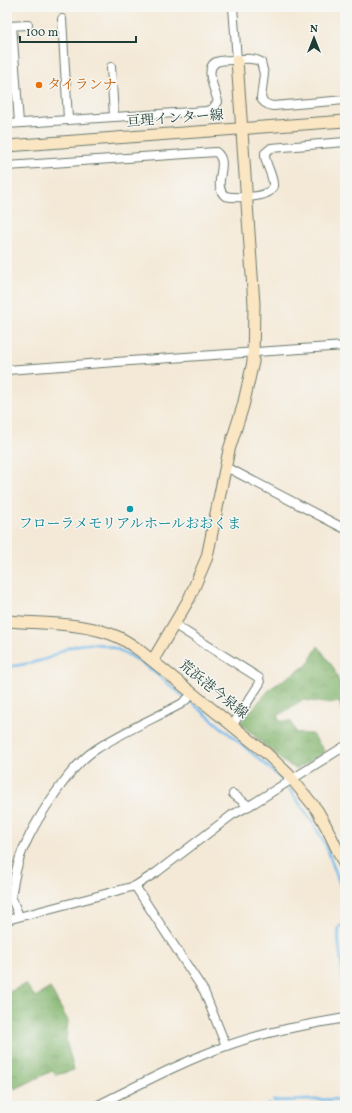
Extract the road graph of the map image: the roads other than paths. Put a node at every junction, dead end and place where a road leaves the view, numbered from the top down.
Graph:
1 (233, 7) edge
2 (62, 19) dead end
3 (28, 25) dead end
4 (9, 26) edge
5 (236, 60) junction
6 (111, 67) dead end
7 (11, 71) edge
8 (345, 100) edge
9 (114, 116) junction
10 (68, 119) junction
11 (345, 121) edge
12 (19, 123) junction
13 (7, 124) edge
14 (241, 129) junction
15 (345, 142) edge
16 (7, 146) edge
17 (7, 166) edge
18 (246, 197) junction
19 (345, 346) edge
20 (254, 352) junction
21 (7, 370) edge
22 (225, 469) junction
23 (345, 529) edge
24 (7, 621) edge
25 (175, 625) junction
26 (153, 660) junction
27 (193, 694) junction
28 (232, 726) junction
29 (345, 746) edge
30 (292, 779) junction
31 (233, 794) dead end
32 (249, 806) junction
33 (345, 866) edge
34 (136, 886) junction
35 (9, 897) edge
36 (19, 916) junction
37 (7, 920) edge
38 (345, 1018) edge
39 (226, 1046) junction
40 (96, 1106) edge

1 - 5 street
2 - 10 street
3 - 4 street
4 - 7 street
5 - 8 street
5 - 9 street
5 - 14 main road
6 - 9 street
7 - 12 street
9 - 10 street
10 - 12 street
11 - 14 main road, 亘理インター線
12 - 13 street
14 - 16 main road, 亘理インター線
14 - 18 main road
15 - 18 street
17 - 18 street
18 - 20 main road
19 - 20 street
20 - 21 street
20 - 22 main road
22 - 23 street
22 - 25 main road
24 - 26 main road, 荒浜港今泉線
25 - 26 main road
25 - 28 street
26 - 27 main road, 荒浜港今泉線
27 - 28 main road, 荒浜港今泉線
27 - 35 street
28 - 30 main road, 荒浜港今泉線
29 - 30 street
30 - 32 street
30 - 33 main road, 荒浜港今泉線
31 - 32 street
32 - 34 street
34 - 36 street
34 - 39 street
35 - 36 street
36 - 37 street
38 - 39 street
39 - 40 street

